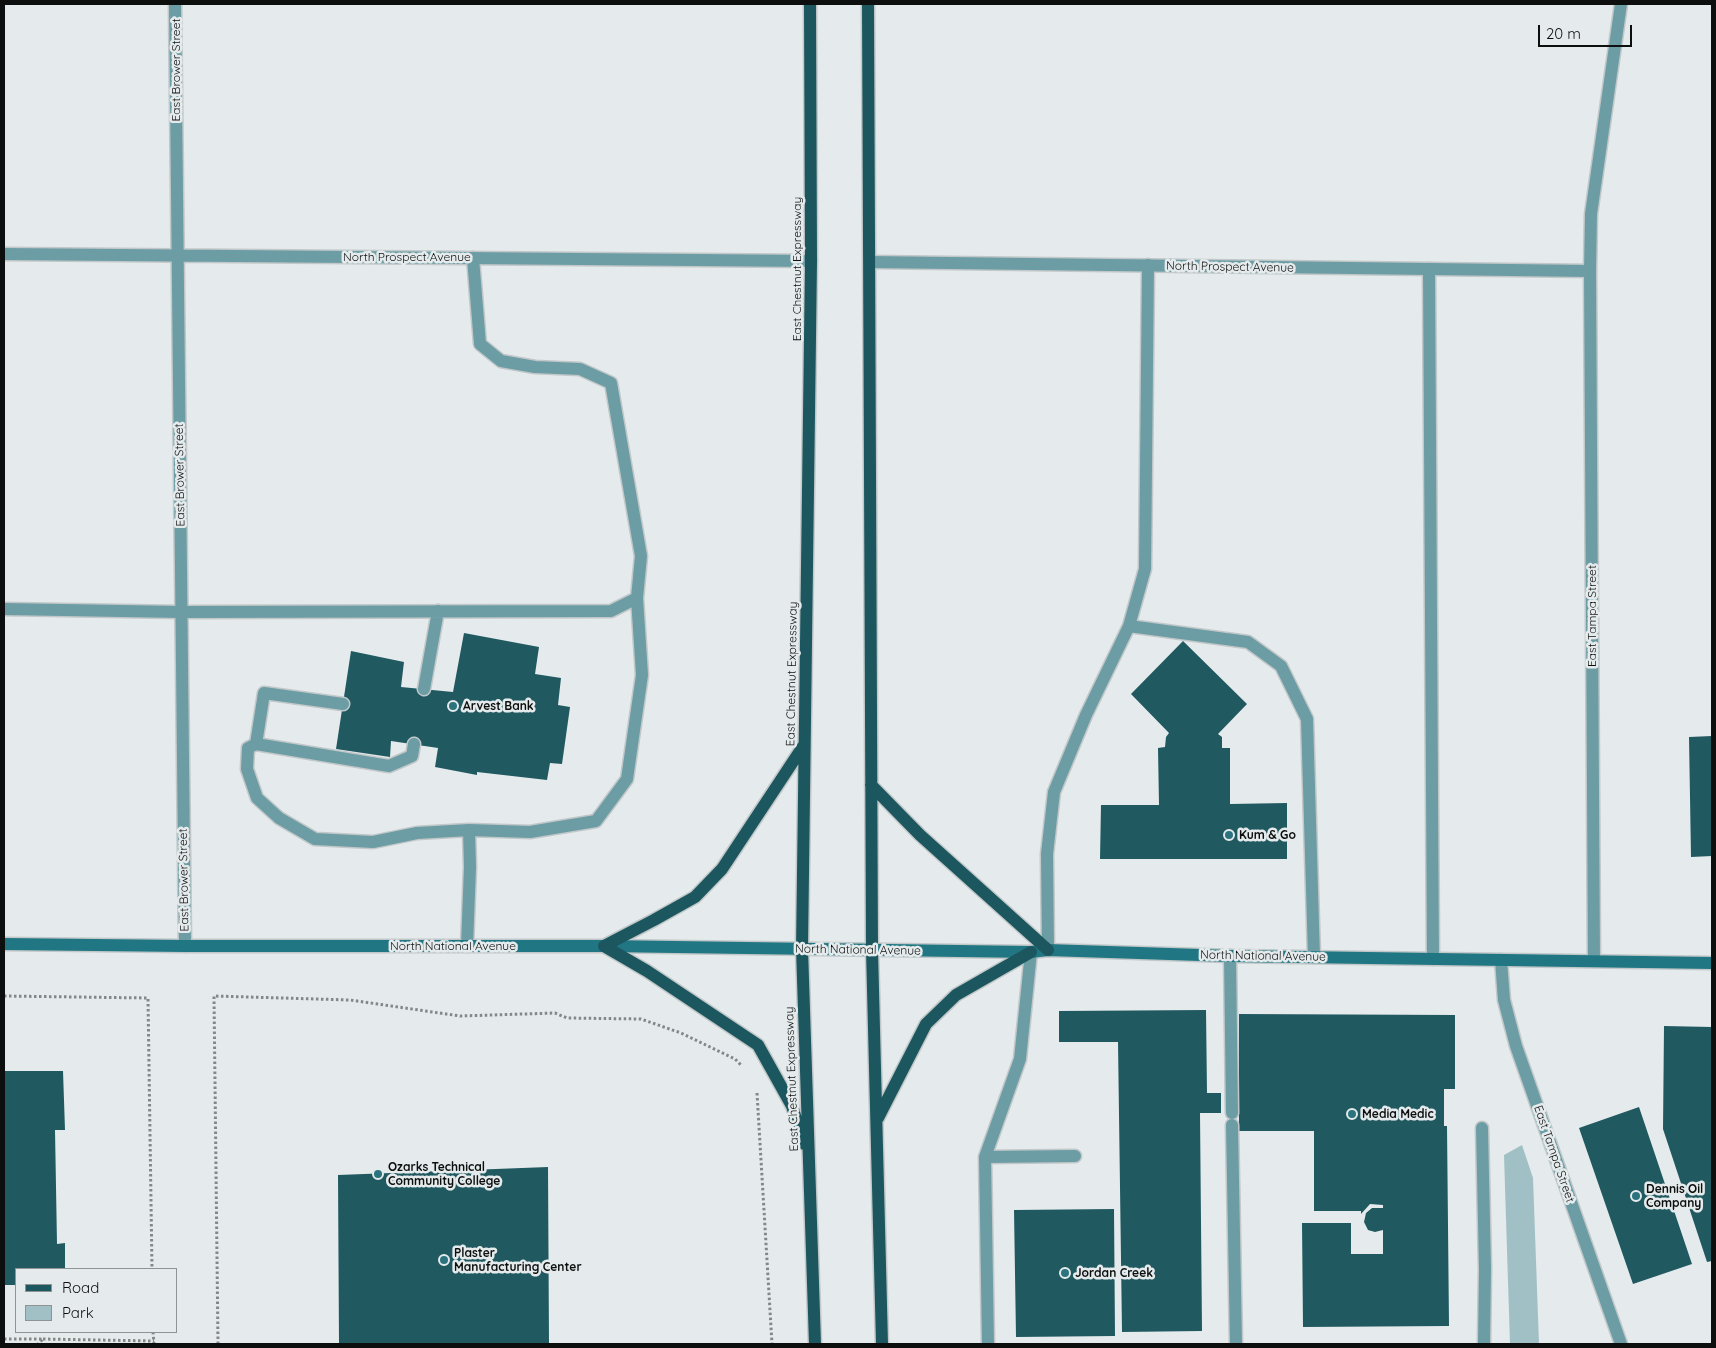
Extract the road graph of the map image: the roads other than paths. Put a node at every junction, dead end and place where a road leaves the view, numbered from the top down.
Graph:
1 (176, 4) edge
2 (810, 4) edge
3 (868, 4) edge
4 (1621, 4) edge
5 (4, 254) edge
6 (178, 256) junction
7 (473, 258) junction
8 (811, 261) junction
9 (870, 262) junction
10 (1148, 266) junction
11 (1429, 269) junction
12 (1590, 271) junction
13 (637, 598) junction
14 (4, 609) edge
15 (438, 611) junction
16 (181, 612) junction
17 (1129, 626) junction
18 (424, 689) dead end
19 (343, 704) dead end
20 (256, 744) junction
21 (414, 744) dead end
22 (804, 745) junction
23 (871, 785) junction
24 (469, 830) junction
25 (4, 944) edge
26 (185, 946) junction
27 (466, 946) junction
28 (604, 946) junction
29 (802, 949) junction
30 (872, 950) junction
31 (1048, 950) junction
32 (1031, 952) junction
33 (1230, 956) junction
34 (1314, 957) junction
35 (1433, 959) junction
36 (1501, 960) junction
37 (1594, 961) junction
38 (1712, 963) edge
39 (877, 1120) junction
40 (1482, 1128) dead end
41 (1075, 1156) dead end
42 (985, 1157) junction
43 (808, 1159) junction
44 (815, 1344) edge
45 (882, 1344) edge
46 (988, 1344) edge
47 (1236, 1344) edge
48 (1484, 1344) edge
49 (1621, 1344) edge

1 - 6 street, East Brower Street
2 - 8 main road, East Chestnut Expressway
3 - 9 main road
4 - 12 street, East Tampa Street
5 - 6 street, North Prospect Avenue
6 - 7 street, North Prospect Avenue
6 - 16 street, East Brower Street
7 - 8 street, North Prospect Avenue
7 - 13 street
8 - 22 main road, East Chestnut Expressway
9 - 10 street, North Prospect Avenue
9 - 23 main road
10 - 11 street, North Prospect Avenue
10 - 17 street
11 - 12 street, North Prospect Avenue
11 - 35 street
12 - 37 street, East Tampa Street
13 - 15 street
13 - 24 street
14 - 16 street
15 - 16 street
15 - 18 street
16 - 26 street, East Brower Street
17 - 31 street
17 - 34 street
19 - 20 street
20 - 21 street
20 - 24 street
22 - 28 main road
22 - 29 main road, East Chestnut Expressway
23 - 30 main road
23 - 31 main road
24 - 27 street
25 - 26 main road, North National Avenue
26 - 27 main road, North National Avenue
27 - 28 main road, North National Avenue
28 - 29 main road, North National Avenue
28 - 43 main road
29 - 30 main road, North National Avenue
29 - 43 main road, East Chestnut Expressway
30 - 32 main road, North National Avenue
30 - 39 main road
31 - 32 main road, North National Avenue
31 - 33 main road, North National Avenue
32 - 39 main road
32 - 42 street
33 - 34 main road, North National Avenue
33 - 47 street
34 - 35 main road, North National Avenue
35 - 36 main road, North National Avenue
36 - 37 main road, North National Avenue
36 - 49 street, East Tampa Street
37 - 38 main road, North National Avenue
39 - 45 main road
40 - 48 street
41 - 42 street
42 - 46 street
43 - 44 main road, East Chestnut Expressway

